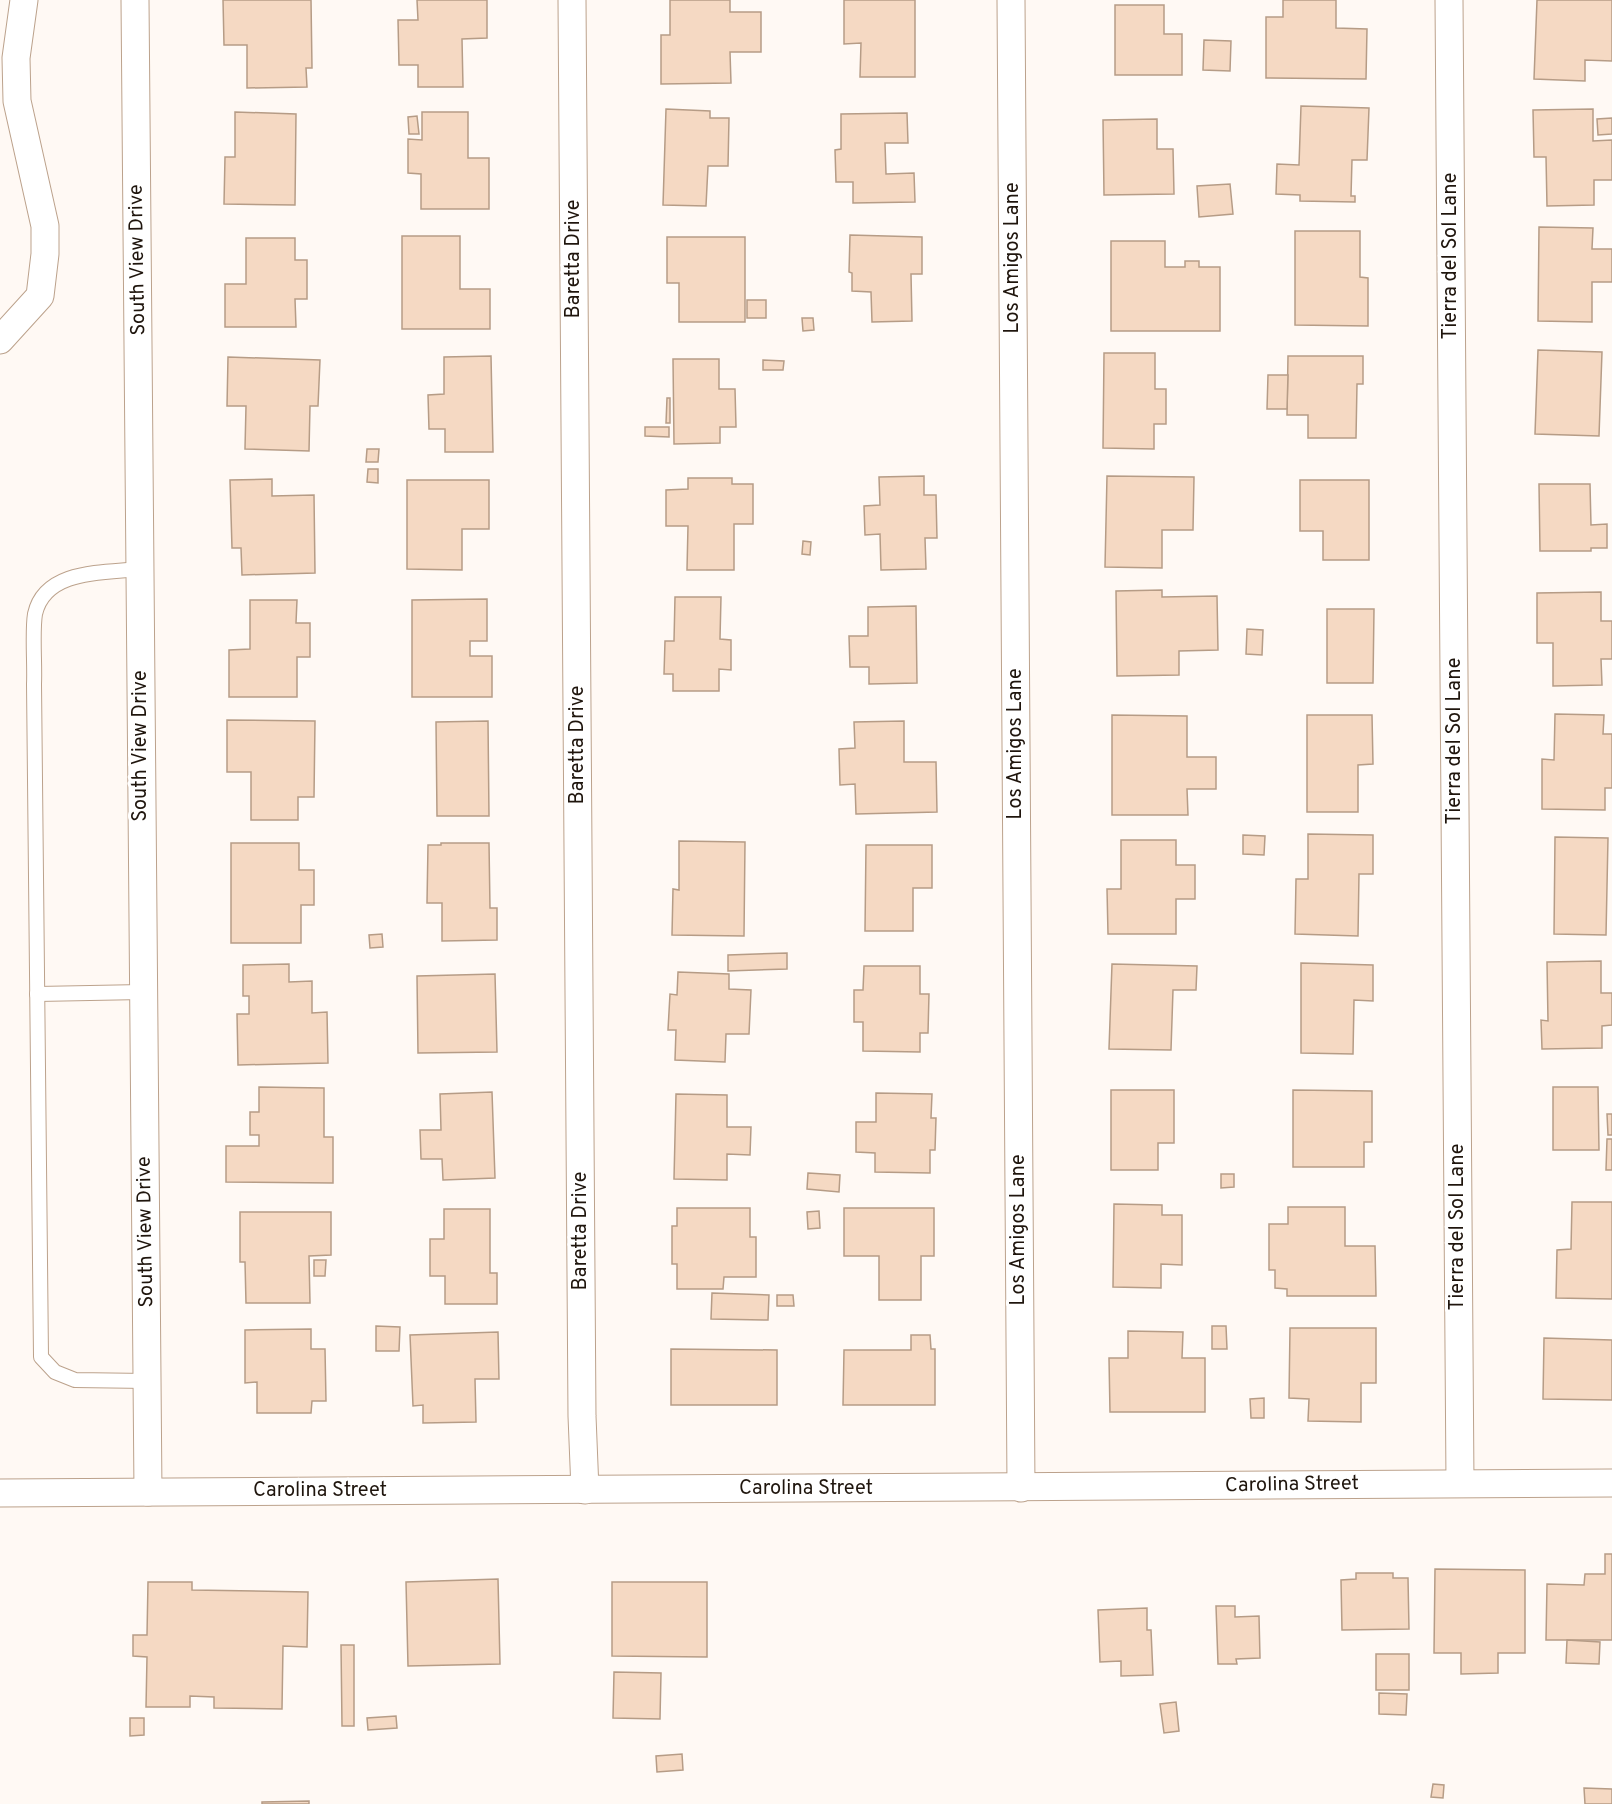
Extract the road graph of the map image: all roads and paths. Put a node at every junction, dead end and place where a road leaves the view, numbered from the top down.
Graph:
1 (24, 0) edge
2 (135, 0) edge
3 (572, 0) edge
4 (1011, 0) edge
5 (1449, 0) edge
6 (0, 340) edge
7 (140, 569) junction
8 (143, 992) junction
9 (37, 994) junction
10 (147, 1381) junction
11 (1460, 1483) junction
12 (1612, 1483) edge
13 (1021, 1488) junction
14 (585, 1490) junction
15 (148, 1492) junction
16 (0, 1493) edge

1 - 6 street
2 - 7 street, South View Drive
3 - 14 street, Baretta Drive
4 - 13 street, Los Amigos Lane
5 - 11 street, Tierra del Sol Lane
7 - 8 street, South View Drive
7 - 9 lane
8 - 9 lane
8 - 10 street, South View Drive
9 - 10 lane
10 - 15 street, South View Drive
11 - 12 street, Carolina Street
11 - 13 street, Carolina Street
13 - 14 street, Carolina Street
14 - 15 street, Carolina Street
15 - 16 street, Carolina Street

